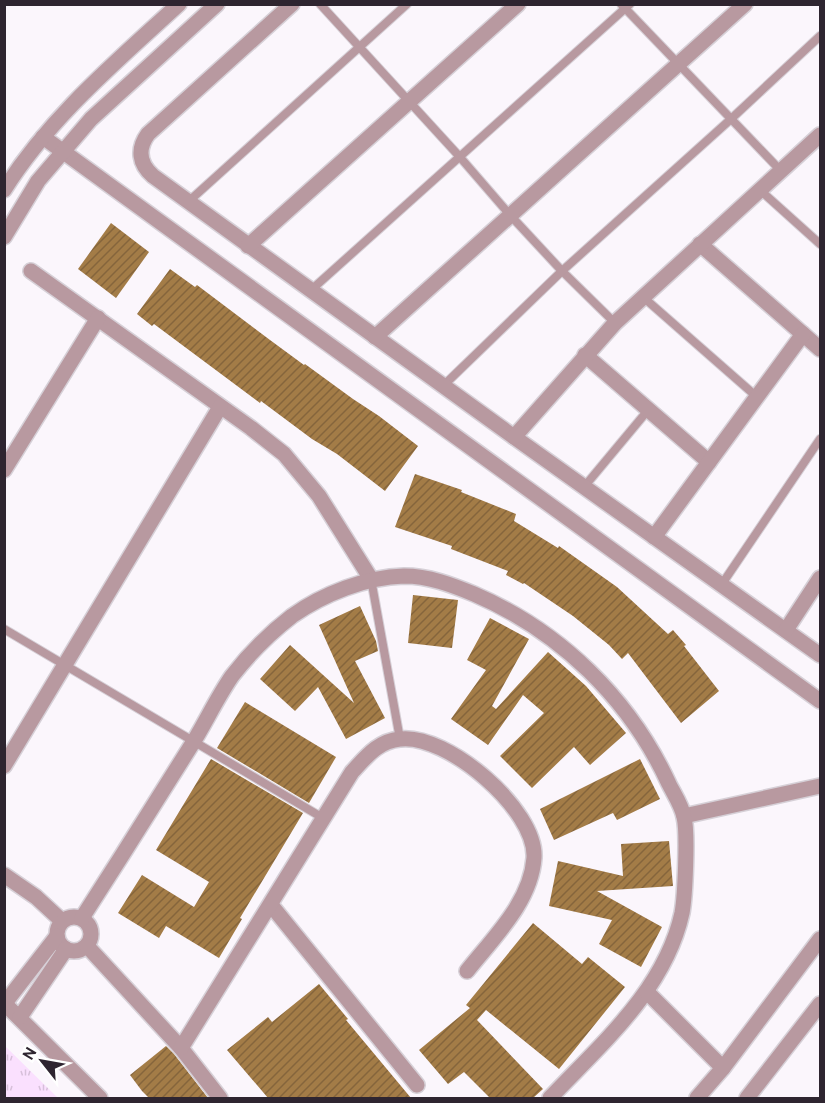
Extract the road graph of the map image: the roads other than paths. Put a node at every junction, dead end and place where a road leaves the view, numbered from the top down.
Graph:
1 (179, 4) edge
2 (217, 4) edge
3 (292, 4) edge
4 (320, 4) edge
5 (407, 4) edge
6 (518, 4) edge
7 (745, 4) edge
8 (626, 6) edge
9 (820, 36) edge
10 (359, 47) junction
11 (678, 64) junction
12 (410, 101) junction
13 (731, 119) junction
14 (43, 137) junction
15 (819, 140) edge
16 (63, 152) junction
17 (459, 156) junction
18 (782, 172) junction
19 (4, 190) edge
20 (761, 191) junction
21 (188, 202) junction
22 (510, 215) junction
23 (4, 237) edge
24 (700, 244) junction
25 (820, 244) edge
26 (248, 246) junction
27 (31, 271) dead end
28 (562, 271) junction
29 (310, 291) junction
30 (643, 296) junction
31 (98, 318) junction
32 (615, 323) junction
33 (803, 334) junction
34 (375, 337) junction
35 (820, 349) edge
36 (585, 356) junction
37 (443, 386) junction
38 (757, 397) junction
39 (220, 407) junction
40 (649, 409) junction
41 (513, 437) junction
42 (820, 439) edge
43 (709, 462) junction
44 (4, 470) edge
45 (584, 487) junction
46 (654, 537) junction
47 (820, 578) edge
48 (371, 579) junction
49 (722, 584) junction
50 (4, 629) edge
51 (786, 630) junction
52 (820, 655) edge
53 (64, 664) junction
54 (820, 701) edge
55 (400, 739) junction
56 (194, 742) junction
57 (4, 766) edge
58 (820, 786) edge
59 (684, 816) junction
60 (323, 818) junction
61 (4, 875) edge
62 (271, 905) junction
63 (82, 918) junction
64 (60, 929) junction
65 (820, 939) edge
66 (87, 946) junction
67 (66, 949) junction
68 (467, 971) dead end
69 (647, 992) junction
70 (5, 1003) edge
71 (820, 1004) edge
72 (20, 1017) junction
73 (181, 1048) junction
74 (723, 1068) junction
75 (417, 1086) dead end
76 (754, 1096) edge
77 (100, 1098) edge
78 (220, 1098) edge
79 (550, 1098) edge
80 (697, 1098) edge

1 - 14 street
2 - 16 street
3 - 21 street
4 - 10 lane
5 - 10 lane
6 - 12 street
7 - 11 street
8 - 11 lane
8 - 17 lane
9 - 13 lane
10 - 12 lane
10 - 21 lane
11 - 13 lane
11 - 22 street
12 - 17 lane
12 - 26 street
13 - 18 lane
13 - 28 lane
14 - 16 street
14 - 19 street
15 - 18 street
16 - 23 street
16 - 54 street
17 - 22 lane
17 - 29 lane
18 - 20 street
20 - 24 street
20 - 25 lane
21 - 26 street
22 - 28 lane
22 - 34 street
24 - 30 street
24 - 33 street
26 - 29 street
27 - 31 street
28 - 32 lane
28 - 37 lane
29 - 34 street
30 - 32 street
30 - 38 lane
31 - 39 street
31 - 44 street
32 - 36 street
33 - 35 street
33 - 38 street
34 - 37 street
36 - 40 street
36 - 41 street
37 - 41 street
38 - 43 street
39 - 48 street
39 - 53 street
40 - 43 street
40 - 45 lane
41 - 45 street
42 - 49 lane
43 - 46 street
45 - 46 street
46 - 49 street
47 - 51 street
48 - 55 lane
48 - 56 street
48 - 59 street
49 - 51 street
50 - 53 lane
51 - 52 street
53 - 56 lane
53 - 57 street
55 - 60 street
55 - 68 street
56 - 60 lane
56 - 63 street
58 - 59 street
59 - 69 street
60 - 62 street
61 - 64 street
62 - 73 street
62 - 75 street
63 - 64 street
63 - 66 street
64 - 67 street
64 - 70 street
65 - 74 street
66 - 67 street
66 - 73 street
67 - 72 street
69 - 74 street
69 - 79 street
70 - 72 street
71 - 76 street
72 - 77 street
73 - 78 street
74 - 80 street

